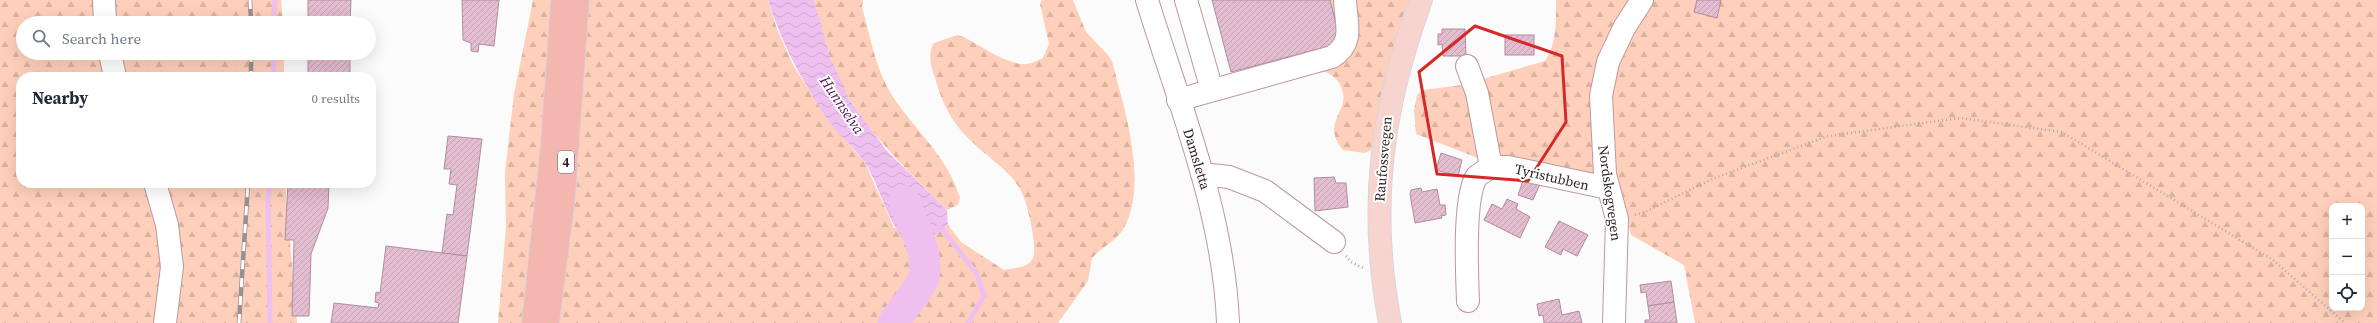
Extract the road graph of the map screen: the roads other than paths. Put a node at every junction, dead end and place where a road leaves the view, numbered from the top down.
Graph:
1 (104, 0) edge
2 (562, 0) edge
3 (578, 0) edge
4 (1147, 0) edge
5 (1186, 0) edge
6 (1345, 0) edge
7 (1421, 0) edge
8 (1642, 0) edge
9 (105, 16) edge
10 (111, 60) edge
11 (1467, 66) dead end
12 (114, 72) edge
13 (1212, 90) junction
14 (1178, 100) junction
15 (1493, 166) junction
16 (1202, 174) junction
17 (156, 188) edge
18 (1608, 188) junction
19 (1334, 242) road end
20 (1468, 301) dead end
21 (165, 323) edge
22 (533, 323) edge
23 (548, 323) edge
24 (1228, 323) edge
25 (1390, 323) edge
26 (1614, 323) edge

1 - 9 street
2 - 22 highway, 4
3 - 23 highway, 4
4 - 14 street, Damsletta
5 - 13 street
6 - 13 street
7 - 25 main road, Raufossvegen
8 - 18 street, Nordskogvegen
10 - 12 street
11 - 15 street
13 - 14 street
14 - 16 street, Damsletta
15 - 18 street, Tyristubben
15 - 20 street
16 - 19 street
16 - 24 street, Damsletta
17 - 21 street
18 - 26 street, Nordskogvegen

